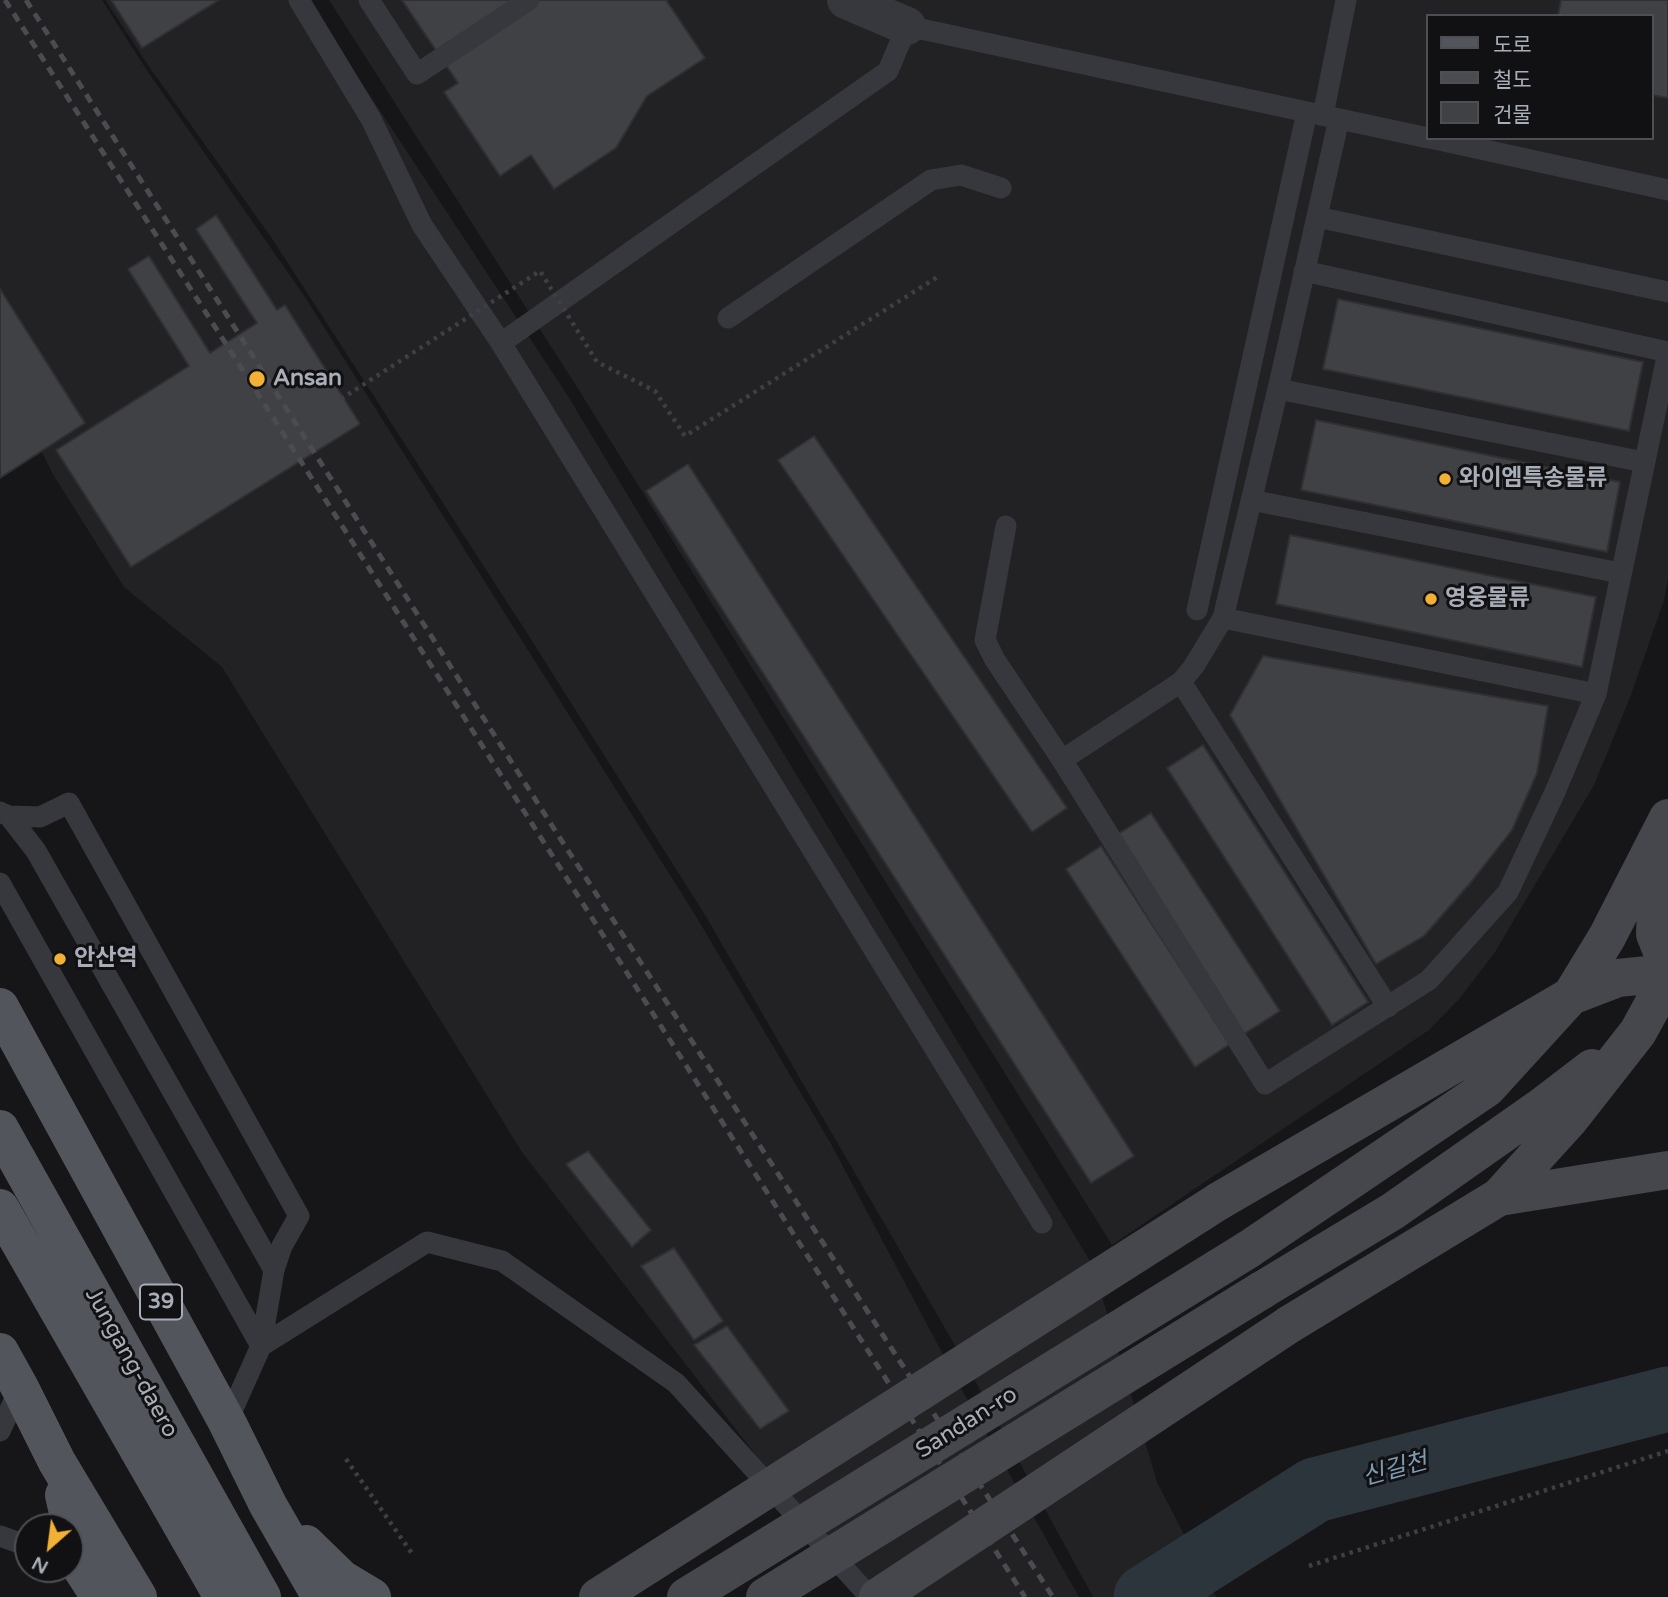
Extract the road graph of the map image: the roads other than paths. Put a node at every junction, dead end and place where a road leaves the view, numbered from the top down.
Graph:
1 (299, 0) edge
2 (369, 0) edge
3 (529, 0) edge
4 (846, 0) edge
5 (1346, 0) edge
6 (907, 26) junction
7 (1323, 115) junction
8 (1426, 137) edge
9 (1438, 140) edge
10 (1001, 188) dead end
11 (1668, 190) edge
12 (1317, 217) junction
13 (1304, 271) junction
14 (1668, 292) edge
15 (729, 318) dead end
16 (501, 343) junction
17 (1668, 352) edge
18 (1278, 389) junction
19 (1644, 462) junction
20 (1251, 500) junction
21 (1006, 526) dead end
22 (1208, 559) junction
23 (1235, 565) junction
24 (1620, 573) junction
25 (1223, 618) junction
26 (1181, 682) junction
27 (1596, 694) junction
28 (1062, 760) junction
29 (5, 814) edge
30 (1668, 820) edge
31 (0, 883) edge
32 (1668, 967) edge
33 (1668, 975) edge
34 (1571, 996) junction
35 (0, 1007) edge
36 (1388, 1007) junction
37 (1638, 1032) junction
38 (0, 1129) edge
39 (1668, 1170) edge
40 (1499, 1197) junction
41 (0, 1208) edge
42 (1042, 1223) dead end
43 (274, 1270) junction
44 (261, 1346) junction
45 (0, 1352) edge
46 (20, 1388) junction
47 (227, 1422) junction
48 (0, 1432) edge
49 (57, 1462) junction
50 (268, 1505) junction
51 (69, 1513) edge
52 (138, 1597) edge
53 (223, 1597) edge
54 (262, 1597) edge
55 (321, 1597) edge
56 (372, 1597) edge
57 (598, 1597) edge
58 (685, 1597) edge
59 (765, 1597) edge
60 (870, 1597) edge
61 (878, 1597) edge

1 - 16 lane
2 - 3 lane
4 - 6 street
5 - 7 lane
6 - 7 lane
6 - 16 lane
7 - 8 lane
7 - 12 lane
7 - 22 lane
9 - 11 lane
10 - 15 lane
12 - 13 lane
12 - 14 lane
13 - 17 lane
13 - 18 lane
16 - 42 lane
17 - 19 lane
18 - 19 lane
18 - 20 lane
19 - 24 lane
20 - 23 lane
20 - 24 lane
21 - 28 lane
22 - 23 lane
22 - 23 lane
23 - 25 lane
24 - 27 lane
25 - 26 lane
25 - 27 lane
26 - 28 lane
26 - 36 lane
27 - 36 lane
28 - 36 lane
29 - 43 lane
29 - 43 lane
30 - 32 main road
30 - 34 main road, Sandan-ro
31 - 44 lane
33 - 34 main road
33 - 37 main road
34 - 57 main road, bridge
34 - 58 main road, Sandan-ro, bridge
35 - 47 main road, 39
37 - 40 main road
37 - 59 main road, Sandan-ro, bridge
38 - 54 main road, Jungang-daero
39 - 40 main road
40 - 61 main road, bridge
41 - 53 main road, Jungang-daero
43 - 44 lane
44 - 47 lane
44 - 60 lane
45 - 46 main road
46 - 48 lane
46 - 49 main road
47 - 50 main road, 39
49 - 51 main road
49 - 52 main road
50 - 55 main road, 39
50 - 56 main road

